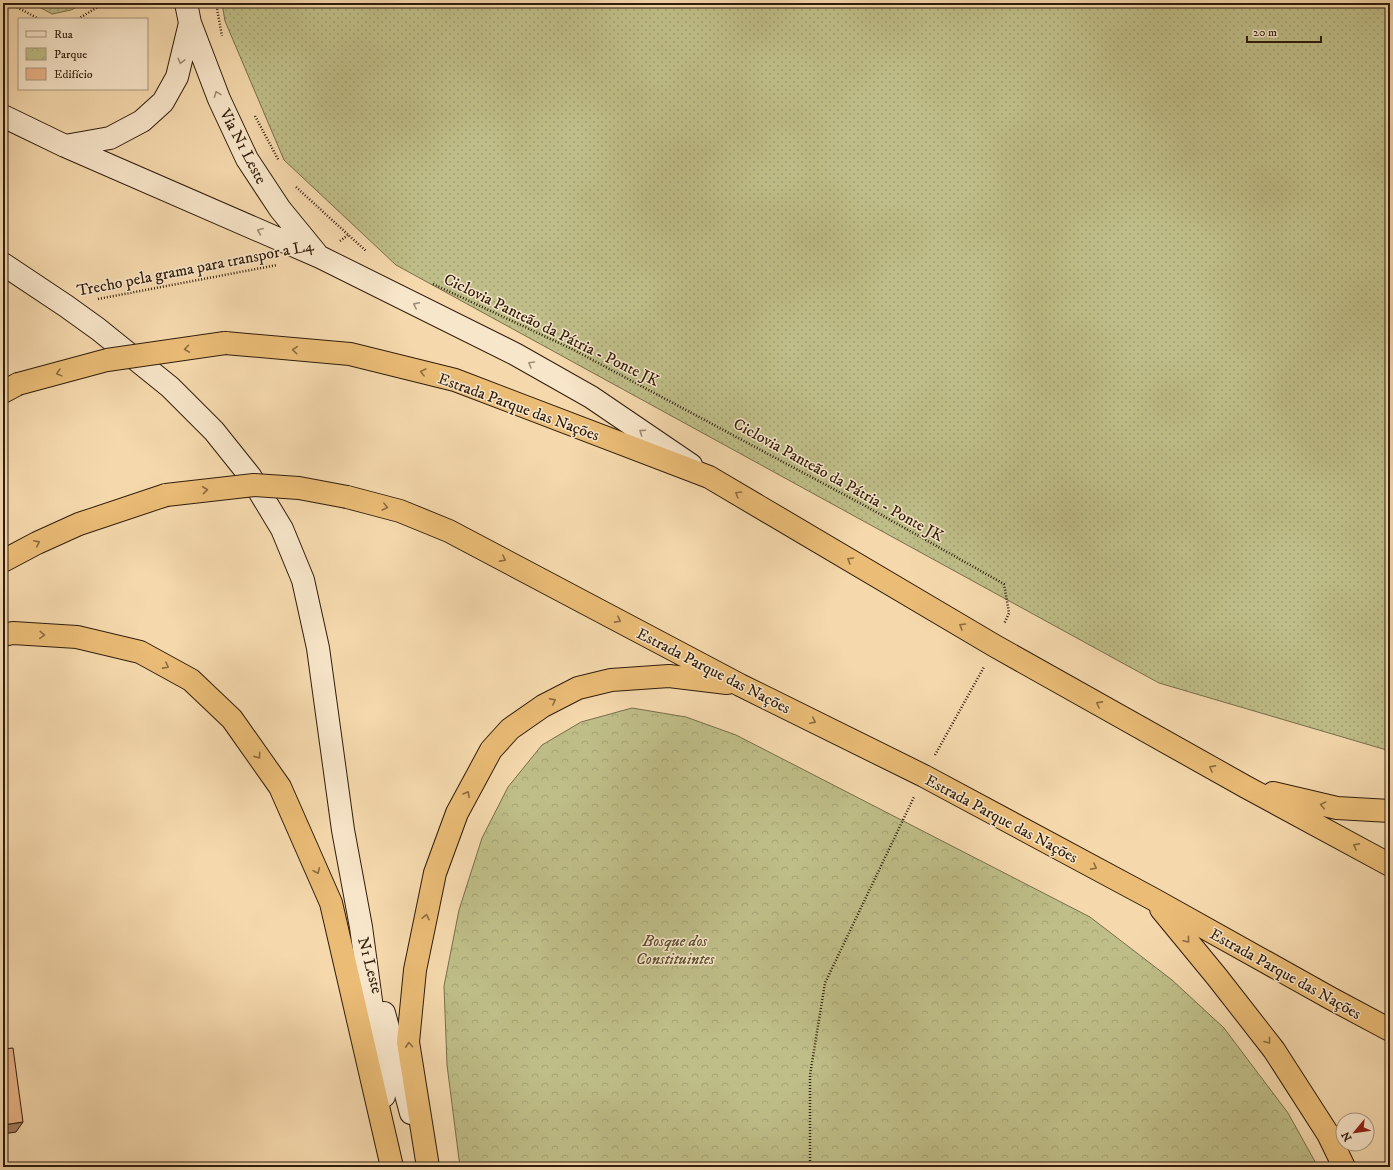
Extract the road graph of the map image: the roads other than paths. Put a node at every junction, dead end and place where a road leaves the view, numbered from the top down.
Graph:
1 (188, 13) edge
2 (3, 116) edge
3 (65, 146) junction
4 (320, 256) junction
5 (3, 264) edge
6 (10, 388) edge
7 (709, 477) junction
8 (3, 561) edge
9 (3, 635) edge
10 (740, 685) junction
11 (1246, 787) junction
12 (1390, 811) edge
13 (1390, 865) edge
14 (1153, 899) junction
15 (361, 927) junction
16 (1390, 1030) edge
17 (393, 1167) edge
18 (427, 1167) edge
19 (1344, 1167) edge

1 -> 3 main road, Via N1 Leste
4 -> 1 main road, Via N1 Leste
2 - 3 main road
4 -> 3 main road
7 -> 4 main road
5 - 15 main road
7 -> 6 highway, Estrada Parque das Nações, bridge
11 -> 7 highway, Estrada Parque das Nações
8 -> 10 highway, Estrada Parque das Nações, bridge
9 -> 17 highway
10 -> 14 highway, Estrada Parque das Nações
18 -> 10 highway
12 -> 11 highway
13 -> 11 highway, Estrada Parque das Nações
14 - 16 highway, Estrada Parque das Nações
14 -> 19 highway
15 - 17 main road, N1 Leste
15 - 18 main road, N1 Leste

